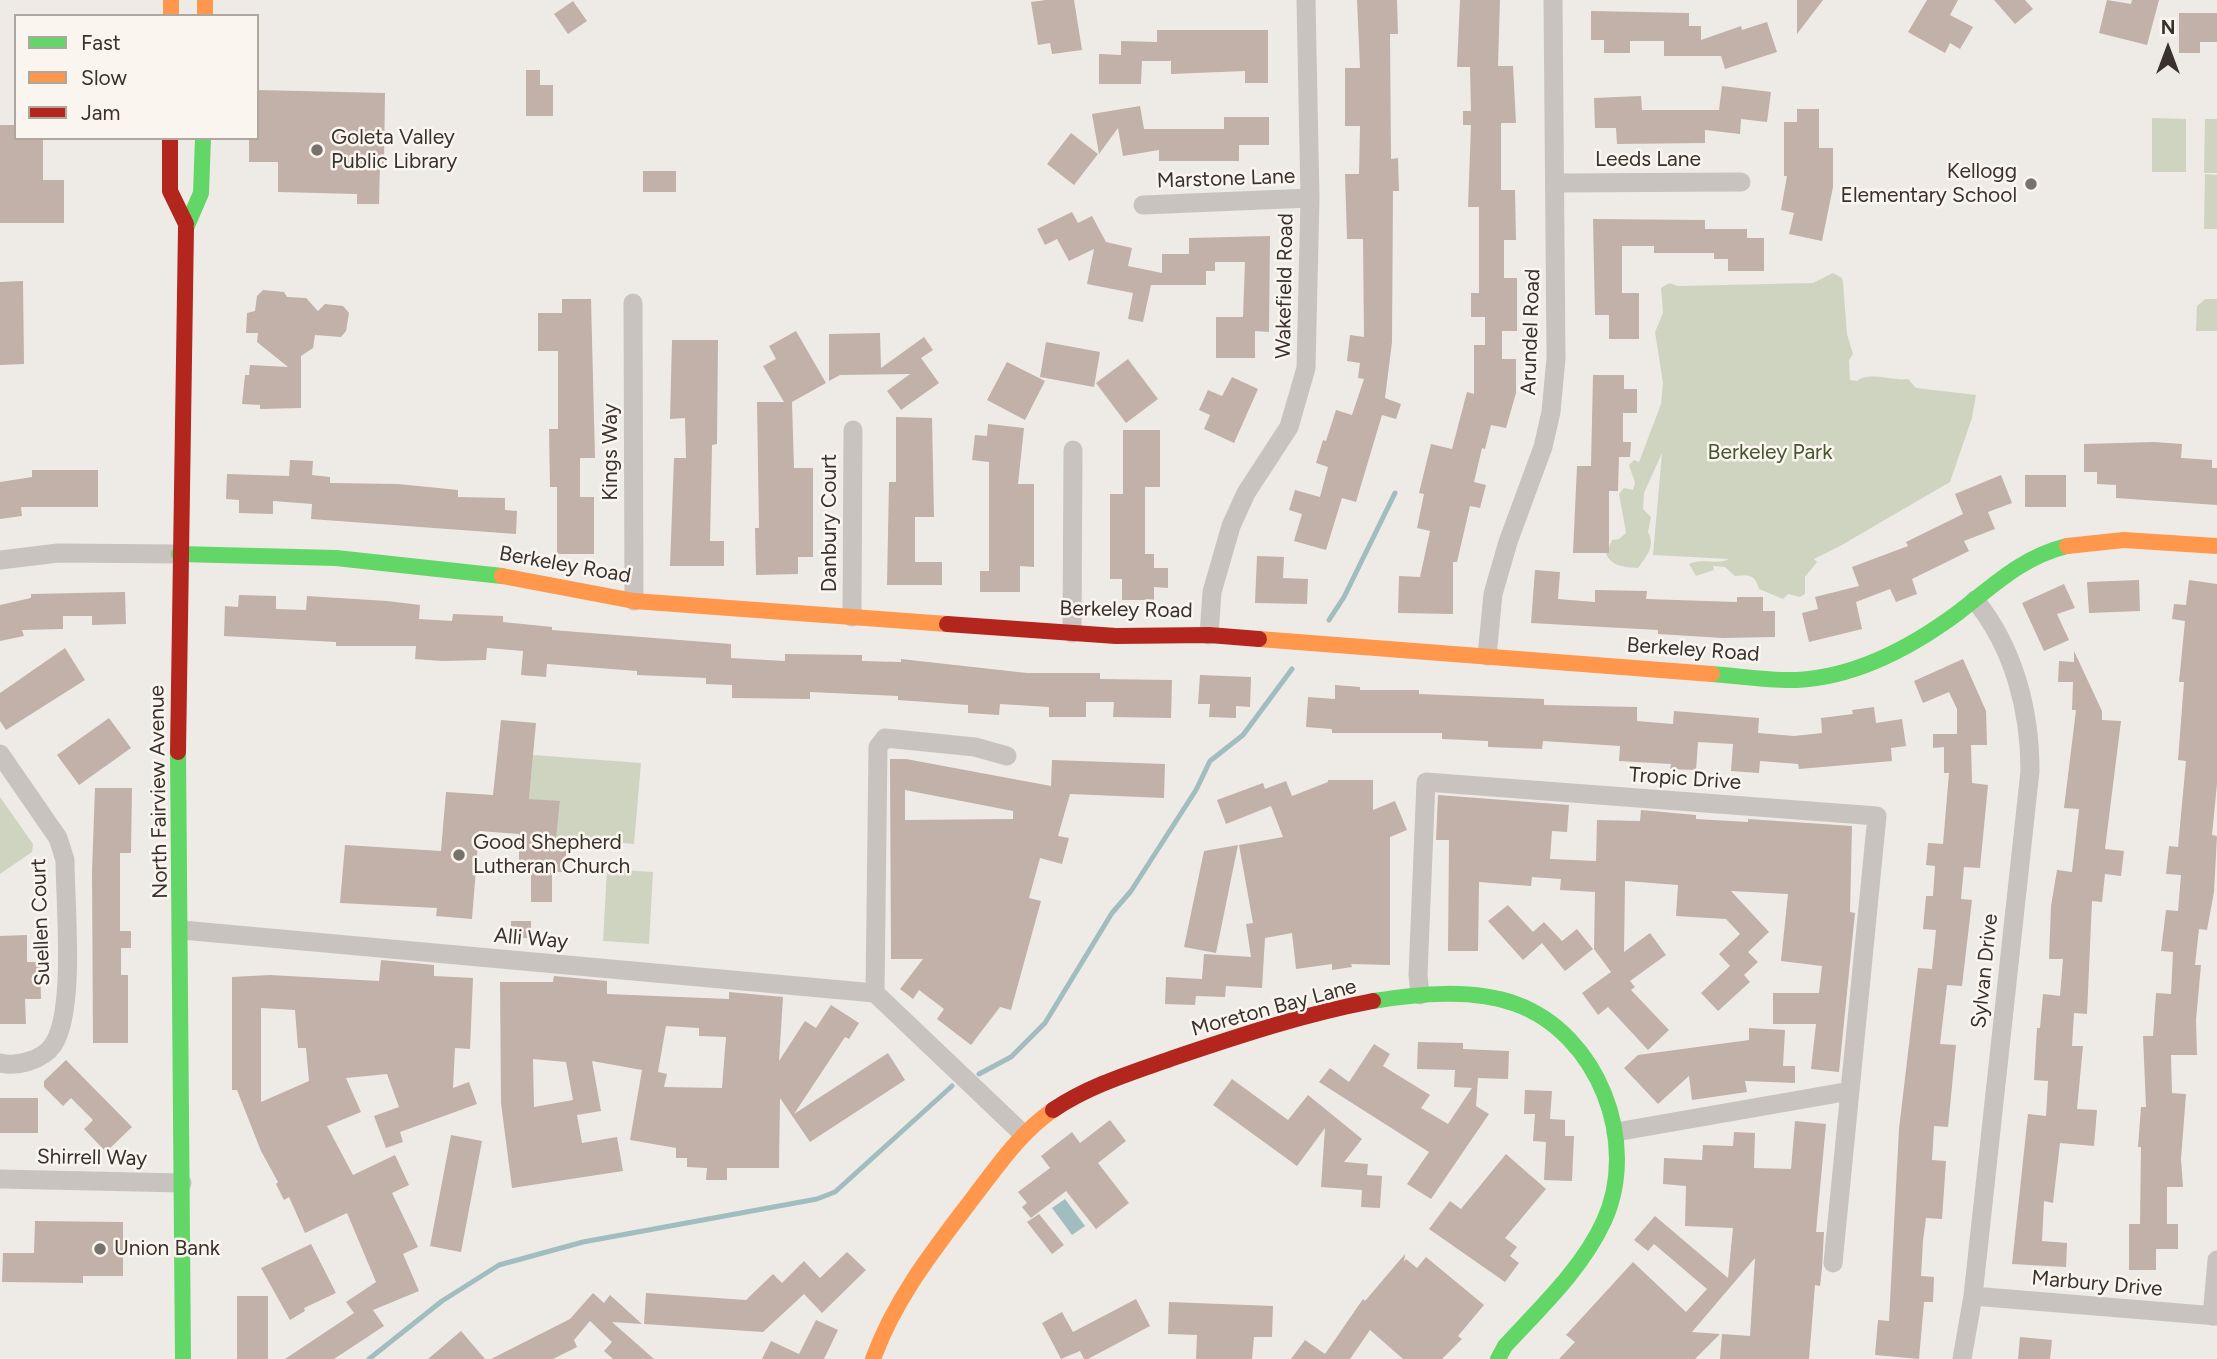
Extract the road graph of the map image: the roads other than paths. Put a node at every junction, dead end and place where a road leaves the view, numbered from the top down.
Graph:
1 (1306, 0) edge
2 (1553, 0) edge
3 (170, 140) edge
4 (203, 140) edge
5 (1741, 182) dead end
6 (1556, 183) junction
7 (1310, 198) junction
8 (1143, 205) dead end
9 (186, 224) junction
10 (633, 303) dead end
11 (853, 430) dead end
12 (1073, 450) dead end
13 (2217, 546) edge
14 (179, 554) junction
15 (0, 561) edge
16 (1975, 600) junction
17 (634, 601) junction
18 (852, 617) junction
19 (1072, 633) junction
20 (1209, 635) junction
21 (1486, 656) junction
22 (0, 754) edge
23 (1007, 756) dead end
24 (182, 930) junction
25 (875, 993) junction
26 (1420, 995) junction
27 (0, 1063) edge
28 (1850, 1091) junction
29 (1616, 1132) junction
30 (1023, 1134) junction
31 (0, 1179) edge
32 (182, 1183) junction
33 (2217, 1260) edge
34 (1833, 1263) dead end
35 (1973, 1297) junction
36 (2215, 1316) edge
37 (183, 1359) edge
38 (873, 1359) edge
39 (1498, 1359) edge
40 (1962, 1359) edge

1 - 7 street, Wakefield Road
2 - 6 street, Arundel Road
3 - 9 street, North Fairview Avenue
4 - 9 street, North Fairview Avenue
5 - 6 street, Leeds Lane
6 - 21 street, Arundel Road
7 - 8 street, Marstone Lane
7 - 20 street, Wakefield Road
9 - 14 street, North Fairview Avenue
10 - 17 street, Kings Way
11 - 18 street, Danbury Court
12 - 19 street
13 - 16 street, Berkeley Road
14 - 15 street, Berkeley Road
14 - 17 street, Berkeley Road
14 - 24 street, North Fairview Avenue
16 - 21 street, Berkeley Road
16 - 35 street, Sylvan Drive
17 - 18 street, Berkeley Road
18 - 19 street, Berkeley Road
19 - 20 street, Berkeley Road
20 - 21 street, Berkeley Road
22 - 27 street, Suellen Court
23 - 25 street
24 - 25 street, Alli Way
24 - 32 street, North Fairview Avenue
25 - 30 street
26 - 28 street, Tropic Drive
26 - 29 street, Moreton Bay Lane
26 - 30 street, Moreton Bay Lane
28 - 29 street
28 - 34 street, Tropic Drive
29 - 39 street, Moreton Bay Lane
30 - 38 street, Moreton Bay Lane
31 - 32 street, Shirrell Way
32 - 37 street, North Fairview Avenue
33 - 36 street
35 - 36 street, Marbury Drive
35 - 40 street, Sylvan Drive

